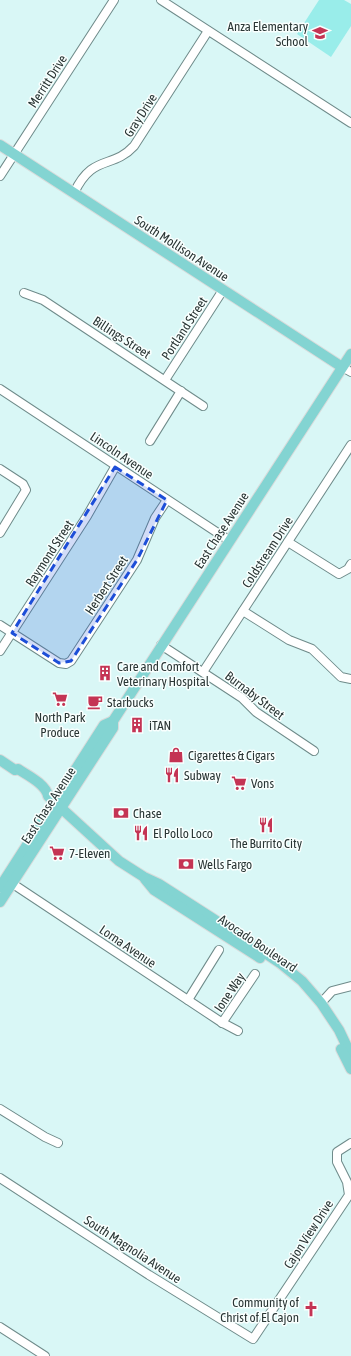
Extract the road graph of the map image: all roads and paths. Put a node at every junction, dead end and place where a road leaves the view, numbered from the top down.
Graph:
1 (114, 0) edge
2 (161, 0) edge
3 (208, 31) junction
4 (351, 123) edge
5 (0, 145) edge
6 (14, 154) junction
7 (0, 176) edge
8 (74, 193) junction
9 (223, 290) junction
10 (24, 293) dead end
11 (351, 354) edge
12 (347, 370) edge
13 (165, 380) junction
14 (0, 389) edge
15 (181, 391) junction
16 (203, 406) dead end
17 (150, 441) dead end
18 (351, 445) edge
19 (115, 467) junction
20 (0, 469) edge
21 (167, 500) junction
22 (0, 533) edge
23 (230, 541) junction
24 (288, 542) junction
25 (351, 564) edge
26 (243, 611) junction
27 (0, 625) edge
28 (12, 633) junction
29 (161, 645) junction
30 (0, 650) edge
31 (203, 672) junction
32 (351, 679) edge
33 (314, 751) dead end
34 (0, 760) edge
35 (55, 802) junction
36 (144, 877) junction
37 (6, 883) edge
38 (0, 902) edge
39 (219, 950) dead end
40 (255, 974) dead end
41 (351, 986) edge
42 (188, 1000) junction
43 (321, 1003) junction
44 (222, 1023) junction
45 (238, 1031) dead end
46 (351, 1054) edge
47 (351, 1069) edge
48 (0, 1109) edge
49 (58, 1143) dead end
50 (351, 1143) edge
51 (0, 1178) edge
52 (0, 1327) edge
53 (254, 1339) joint
54 (45, 1356) edge

1 - 6 street, Merritt Drive
2 - 3 street
3 - 4 street
3 - 8 street, Gray Drive
5 - 6 main road, South Mollison Avenue
6 - 7 street, Merritt Drive
6 - 8 main road, South Mollison Avenue
8 - 9 main road, South Mollison Avenue
9 - 12 main road, South Mollison Avenue
9 - 13 street, Portland Street
10 - 13 street, Billings Street
11 - 12 main road, East Chase Avenue
12 - 23 main road, East Chase Avenue
13 - 15 street, Billings Street
14 - 19 street, Lincoln Avenue
15 - 16 street, Billings Street
15 - 17 street
18 - 24 street, Coldstream Drive
19 - 21 street, Lincoln Avenue
19 - 28 street, Raymond Street
20 - 22 street
21 - 23 street, Lincoln Avenue
21 - 28 street, Herbert Street
23 - 29 main road, East Chase Avenue
24 - 25 street
24 - 26 street, Coldstream Drive
26 - 31 street, Coldstream Drive
26 - 32 street
27 - 28 street
28 - 30 street, Raymond Street
29 - 31 street, Burnaby Street
29 - 35 main road, East Chase Avenue
31 - 33 street, Burnaby Street
34 - 35 main road, Avocado Boulevard
35 - 36 main road, Avocado Boulevard
35 - 37 main road, East Chase Avenue
36 - 43 main road, Avocado Boulevard
36 - 47 main road, Avocado Boulevard
37 - 38 main road, East Chase Avenue
37 - 42 street, Lorna Avenue
39 - 42 street
40 - 44 street, Ione Way
41 - 43 street
42 - 44 street, Lorna Avenue
43 - 46 main road, Avocado Boulevard
44 - 45 street, Lorna Avenue
48 - 49 street
50 - 53 street, Cajon View Drive
51 - 53 street, South Magnolia Avenue
52 - 54 street

